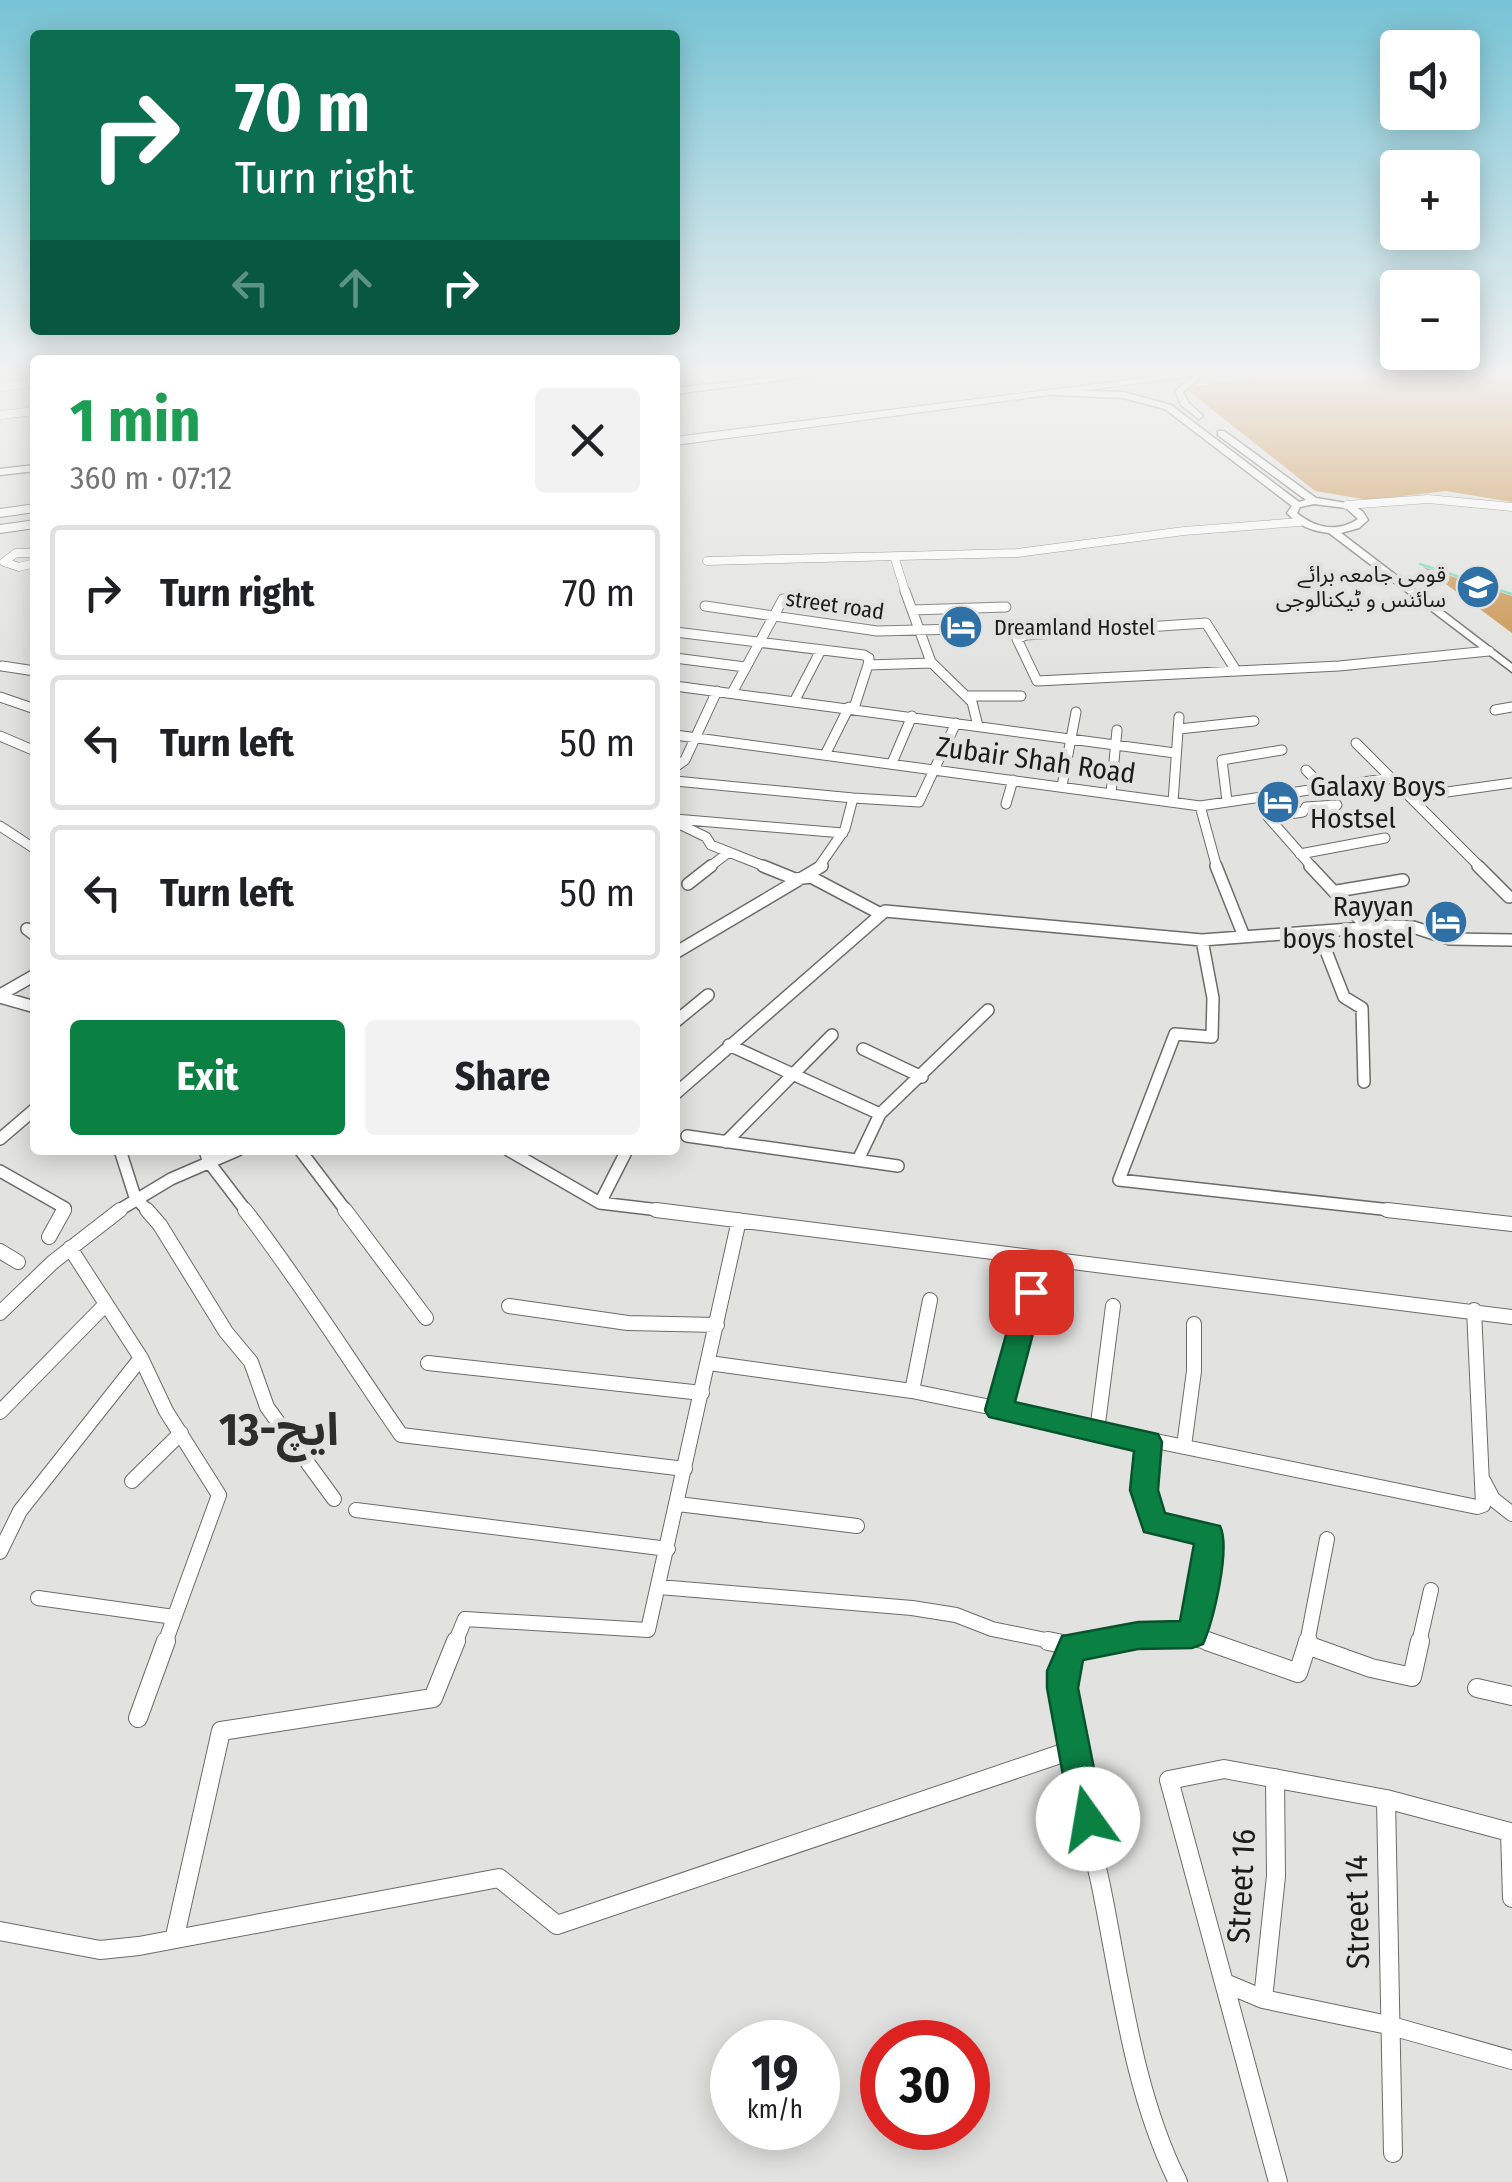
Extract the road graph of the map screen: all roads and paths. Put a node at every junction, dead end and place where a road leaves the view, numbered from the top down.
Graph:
1 (1257, 475) edge
2 (1279, 475) edge
3 (1314, 501) junction
4 (1297, 505) junction
5 (1347, 505) junction
6 (30, 509) edge
7 (1512, 510) edge
8 (0, 512) edge
9 (1360, 513) junction
10 (1300, 522) junction
11 (30, 525) edge
12 (0, 529) edge
13 (1331, 530) junction
14 (30, 553) edge
15 (894, 559) junction
16 (2, 560) edge
17 (707, 561) dead end
18 (30, 564) edge
19 (783, 598) dead end
20 (705, 606) dead end
21 (1006, 607) dead end
22 (912, 610) junction
23 (775, 614) junction
24 (960, 629) dead end
25 (920, 631) junction
26 (680, 633) edge
27 (760, 642) junction
28 (821, 650) junction
29 (1489, 651) junction
30 (680, 659) edge
31 (931, 664) junction
32 (868, 665) junction
33 (0, 667) edge
34 (745, 667) junction
35 (1512, 668) edge
36 (1235, 669) junction
37 (30, 670) edge
38 (680, 687) edge
39 (717, 691) junction
40 (732, 694) junction
41 (966, 696) junction
42 (1021, 696) dead end
43 (0, 697) edge
44 (795, 700) junction
45 (30, 707) edge
46 (851, 707) junction
47 (1512, 707) edge
48 (1495, 710) dead end
49 (1076, 712) dead end
50 (912, 716) junction
51 (1254, 721) dead end
52 (956, 723) junction
53 (978, 726) junction
54 (1118, 730) dead end
55 (0, 736) edge
56 (680, 736) edge
57 (697, 738) junction
58 (1072, 740) junction
59 (1356, 742) dead end
60 (1116, 746) junction
61 (30, 749) edge
62 (1282, 750) dead end
63 (1175, 753) junction
64 (826, 755) junction
65 (680, 763) edge
66 (892, 763) junction
67 (937, 770) junction
68 (1306, 770) dead end
69 (1390, 778) junction
70 (1013, 780) junction
71 (680, 781) edge
72 (1512, 783) edge
73 (1062, 786) junction
74 (1324, 788) junction
75 (1111, 792) junction
76 (1295, 792) junction
77 (1411, 797) junction
78 (852, 798) junction
79 (1173, 802) junction
80 (1228, 802) junction
81 (1006, 804) dead end
82 (1200, 806) junction
83 (1337, 806) dead end
84 (1306, 807) junction
85 (680, 821) edge
86 (680, 824) edge
87 (0, 826) edge
88 (843, 833) junction
89 (1385, 838) dead end
90 (30, 845) edge
91 (729, 852) junction
92 (1300, 854) junction
93 (796, 879) junction
94 (1402, 880) dead end
95 (688, 884) dead end
96 (1337, 891) junction
97 (1509, 898) dead end
98 (879, 912) junction
99 (1367, 927) junction
100 (1319, 933) junction
101 (1242, 934) junction
102 (1202, 940) junction
103 (1512, 940) edge
104 (680, 951) edge
105 (30, 978) edge
106 (708, 995) dead end
107 (0, 996) edge
108 (30, 1005) edge
109 (988, 1010) dead end
110 (680, 1018) edge
111 (832, 1035) dead end
112 (729, 1045) junction
113 (862, 1049) dead end
114 (794, 1075) junction
115 (922, 1077) junction
116 (1364, 1082) dead end
117 (680, 1089) edge
118 (30, 1113) edge
119 (880, 1114) junction
120 (3, 1132) edge
121 (688, 1136) dead end
122 (726, 1142) junction
123 (122, 1155) edge
124 (304, 1155) edge
125 (517, 1155) edge
126 (624, 1155) edge
127 (206, 1156) edge
128 (858, 1160) junction
129 (898, 1166) dead end
130 (0, 1171) edge
131 (136, 1197) junction
132 (600, 1203) junction
133 (739, 1220) junction
134 (1512, 1224) edge
135 (50, 1237) dead end
136 (70, 1248) junction
137 (0, 1252) edge
138 (18, 1262) dead end
139 (1031, 1292) dead end
140 (930, 1300) dead end
141 (106, 1304) junction
142 (509, 1306) dead end
143 (1112, 1306) dead end
144 (1474, 1310) junction
145 (0, 1313) edge
146 (1512, 1317) edge
147 (426, 1318) dead end
148 (1194, 1324) dead end
149 (717, 1325) junction
150 (141, 1358) junction
151 (709, 1363) junction
152 (428, 1364) dead end
153 (912, 1391) junction
154 (702, 1392) junction
155 (999, 1410) junction
156 (0, 1412) edge
157 (1098, 1430) junction
158 (180, 1433) junction
159 (1148, 1442) junction
160 (1184, 1446) junction
161 (686, 1468) junction
162 (1481, 1477) junction
163 (132, 1481) dead end
164 (334, 1499) dead end
165 (678, 1504) junction
166 (356, 1510) dead end
167 (1512, 1514) edge
168 (857, 1526) dead end
169 (1327, 1539) dead end
170 (668, 1548) junction
171 (0, 1552) edge
172 (659, 1587) junction
173 (1431, 1590) dead end
174 (38, 1598) dead end
175 (174, 1617) junction
176 (1192, 1635) junction
177 (1306, 1645) junction
178 (1072, 1646) junction
179 (1477, 1688) dead end
180 (1512, 1696) edge
181 (138, 1718) dead end
182 (1072, 1750) junction
183 (1275, 1778) junction
184 (1386, 1799) junction
185 (1510, 1832) edge
186 (1512, 1898) edge
187 (0, 1930) edge
188 (175, 1936) junction
189 (1225, 1984) junction
190 (1262, 1998) junction
191 (1388, 2025) junction
192 (1512, 2060) edge
193 (1393, 2154) dead end
194 (1178, 2182) edge
195 (1278, 2182) edge

1 - 4 main road
2 - 3 main road
3 - 4 main road
3 - 5 main road
4 - 10 main road
5 - 7 street
5 - 9 main road
6 - 8 highway
7 - 9 street
9 - 13 main road
10 - 13 main road
10 - 15 street
11 - 12 highway
13 - 29 main road
14 - 16 street
15 - 17 street
15 - 22 street
16 - 18 street
19 - 23 street
20 - 23 street, street road
21 - 22 street
22 - 25 street
23 - 25 street, street road
23 - 27 street
24 - 25 street, street road
25 - 31 street
26 - 27 street
27 - 28 street
27 - 34 street
28 - 32 street
28 - 44 street
29 - 35 main road
29 - 36 street
30 - 34 street
31 - 32 street
31 - 41 street
32 - 46 street
33 - 37 street
34 - 40 street
36 - 36 street
38 - 39 street
39 - 40 street
39 - 57 street
40 - 44 street
41 - 42 street
41 - 53 street
43 - 45 street
44 - 46 street
46 - 50 street
46 - 64 street
47 - 48 street
49 - 58 street
50 - 52 street
50 - 66 street
51 - 63 street
52 - 53 street
52 - 67 street
53 - 58 street
54 - 60 street
55 - 61 street
56 - 57 street, Zubair Shah Road
57 - 64 street, Zubair Shah Road
57 - 65 street
58 - 60 street
58 - 73 street
59 - 69 street
60 - 63 street
60 - 75 street
62 - 80 street
63 - 79 street
64 - 66 street, Zubair Shah Road
66 - 67 street, Zubair Shah Road
67 - 70 street, Zubair Shah Road
67 - 78 street
68 - 74 street
69 - 74 street, Zubair Shah Road
69 - 77 street
70 - 73 street, Zubair Shah Road
70 - 81 street
71 - 78 street
72 - 77 street
73 - 75 street, Zubair Shah Road
74 - 76 street, Zubair Shah Road
75 - 79 street, Zubair Shah Road
76 - 80 street, Zubair Shah Road
76 - 84 street
77 - 97 street
78 - 88 street
79 - 82 street, Zubair Shah Road
80 - 82 street, Zubair Shah Road
82 - 101 street
83 - 84 street
84 - 92 street
85 - 88 street
86 - 91 street
87 - 90 street
88 - 93 street
89 - 92 street
91 - 93 street
91 - 95 street
92 - 96 street
93 - 98 street
93 - 104 street
94 - 96 street
96 - 99 street
98 - 102 street
98 - 112 street
99 - 100 street
99 - 103 street
100 - 101 street
100 - 116 street
101 - 102 street
102 - 134 street
105 - 107 street
106 - 110 street
107 - 108 street
109 - 115 street
111 - 114 street
112 - 114 street
112 - 117 street
113 - 115 street
114 - 119 street
114 - 122 street
115 - 119 street
118 - 120 street
119 - 128 street
121 - 122 street
122 - 128 street
123 - 131 street
124 - 147 street
125 - 132 street
126 - 132 street
127 - 131 street
127 - 161 street
128 - 129 street
130 - 135 street
131 - 136 street
131 - 164 street
132 - 133 street
133 - 144 street
133 - 149 street
136 - 141 street
136 - 145 street
137 - 138 street
139 - 155 street
140 - 153 street
141 - 150 street
141 - 156 street
142 - 149 street
143 - 157 street
144 - 146 street
144 - 162 street
148 - 160 street
149 - 151 street
150 - 158 street
150 - 171 street
151 - 153 street
151 - 154 street
152 - 154 street
153 - 155 street
154 - 161 street
155 - 157 street
157 - 159 street
158 - 163 street
158 - 175 street
159 - 160 street
159 - 176 street
160 - 162 street
161 - 165 street
162 - 167 street
165 - 168 street
165 - 170 street
166 - 170 street
169 - 177 street
170 - 172 street
172 - 178 street
172 - 188 street
173 - 177 street
174 - 175 street
175 - 181 street
176 - 177 street
176 - 178 street
178 - 182 street
179 - 180 street
182 - 188 street
182 - 194 street
183 - 184 street
183 - 189 street
183 - 190 street, Street 16
184 - 185 street
184 - 191 street, Street 14
185 - 186 street
187 - 188 street
189 - 190 street
189 - 195 street
190 - 191 street
191 - 192 street
191 - 193 street, Street 14

